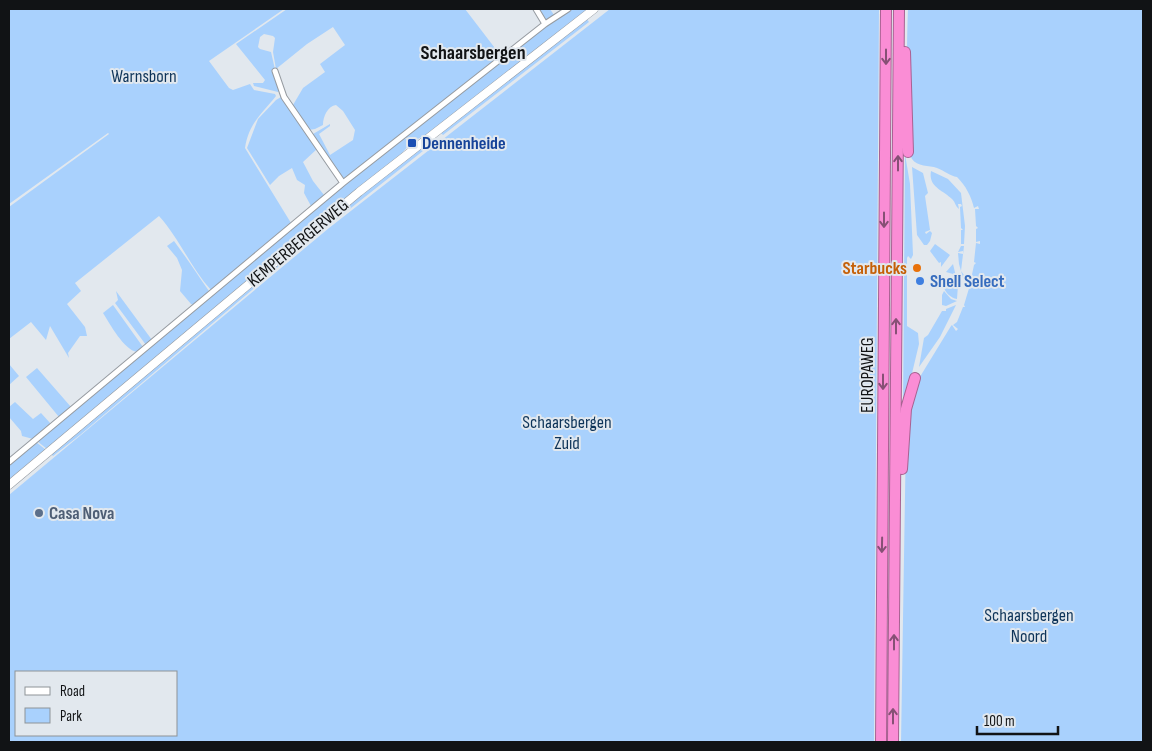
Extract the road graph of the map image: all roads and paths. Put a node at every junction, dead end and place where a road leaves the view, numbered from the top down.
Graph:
1 (536, 9) edge
2 (568, 9) edge
3 (593, 9) edge
4 (886, 9) edge
5 (899, 9) edge
6 (905, 9) edge
7 (545, 24) junction
8 (275, 71) dead end
9 (908, 152) dead end
10 (343, 183) junction
11 (914, 378) dead end
12 (9, 462) edge
13 (9, 485) edge
14 (895, 584) junction
15 (881, 742) edge
16 (893, 742) edge

1 - 7 street
2 - 7 street, KEMPERBERGERWEG
3 - 13 main road, KEMPERBERGERWEG
4 -> 15 highway, EUROPAWEG
14 -> 5 highway, EUROPAWEG
6 - 9 highway
7 - 10 street, KEMPERBERGERWEG
8 - 10 street, KEMPERBERGERWEG
10 - 12 street, KEMPERBERGERWEG
11 - 14 highway
16 -> 14 highway, EUROPAWEG

